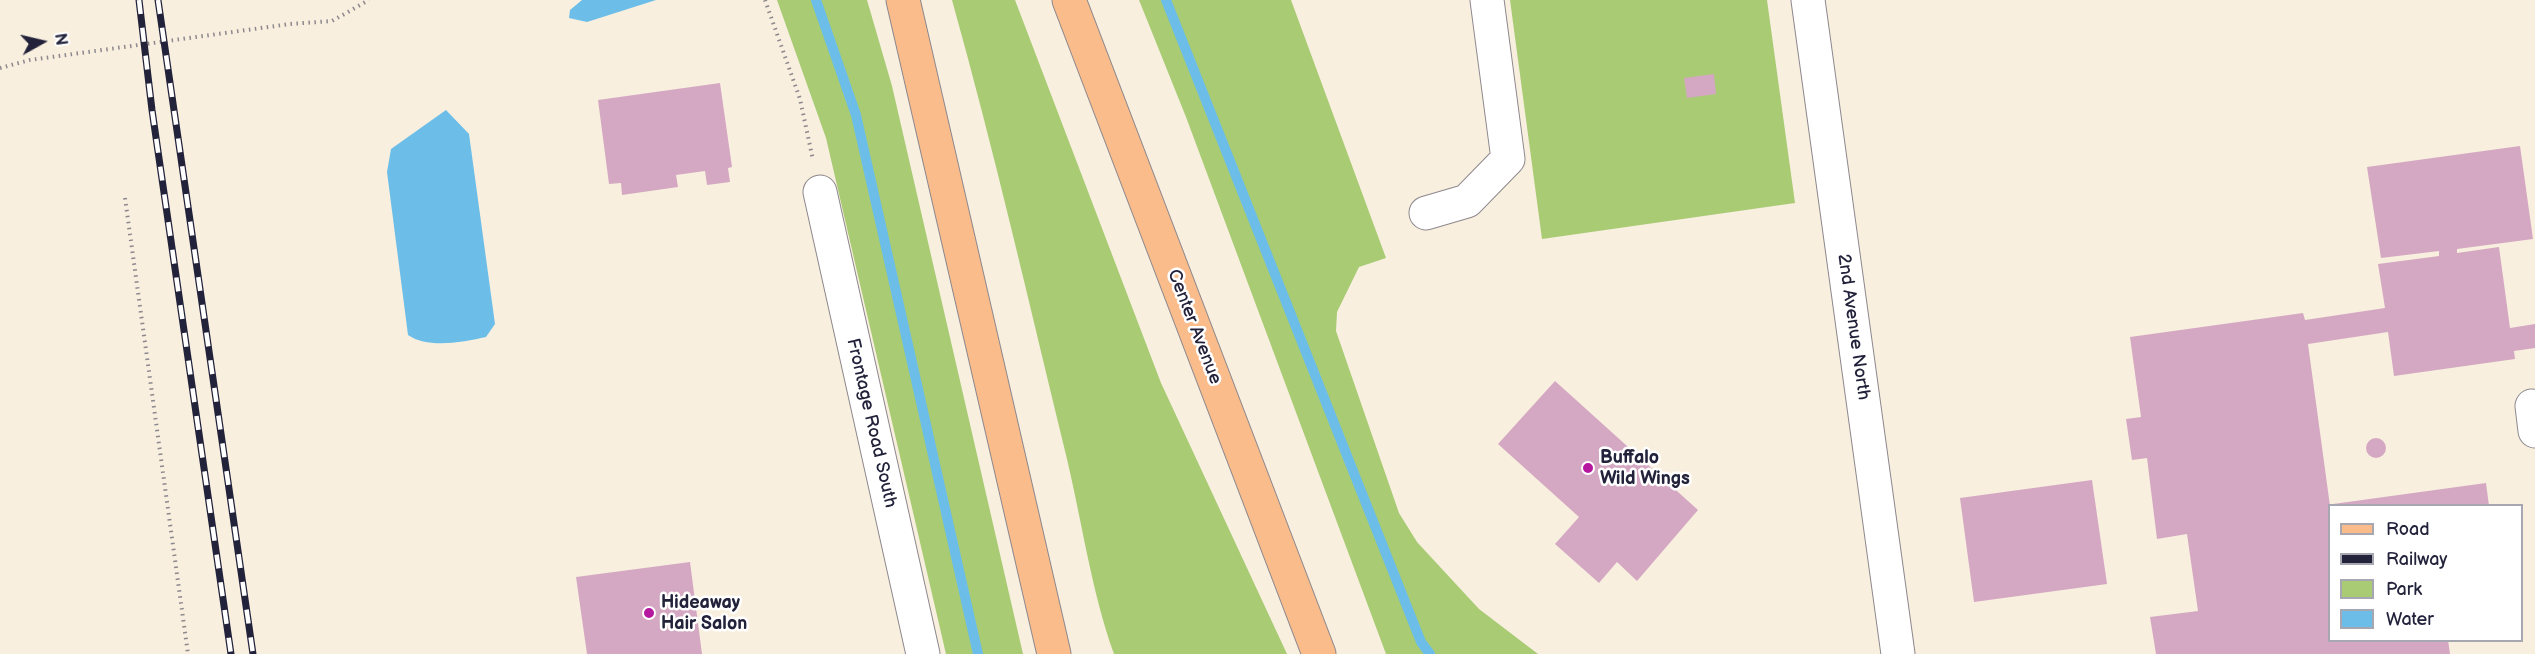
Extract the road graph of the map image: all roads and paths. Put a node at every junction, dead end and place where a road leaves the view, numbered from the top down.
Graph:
1 (369, 0) edge
2 (765, 0) edge
3 (903, 0) edge
4 (1069, 0) edge
5 (1487, 0) edge
6 (1808, 0) edge
7 (0, 68) edge
8 (820, 192) joint
9 (125, 198) dead end
10 (1426, 213) dead end
11 (1057, 646) edge
12 (188, 654) edge
13 (923, 654) edge
14 (1319, 654) edge
15 (1898, 654) edge

1 - 7 path
2 - 8 path
3 - 11 main road
4 - 14 main road, Center Avenue
5 - 10 street
6 - 15 street, 2nd Avenue North
8 - 13 street, Frontage Road South
9 - 12 path

